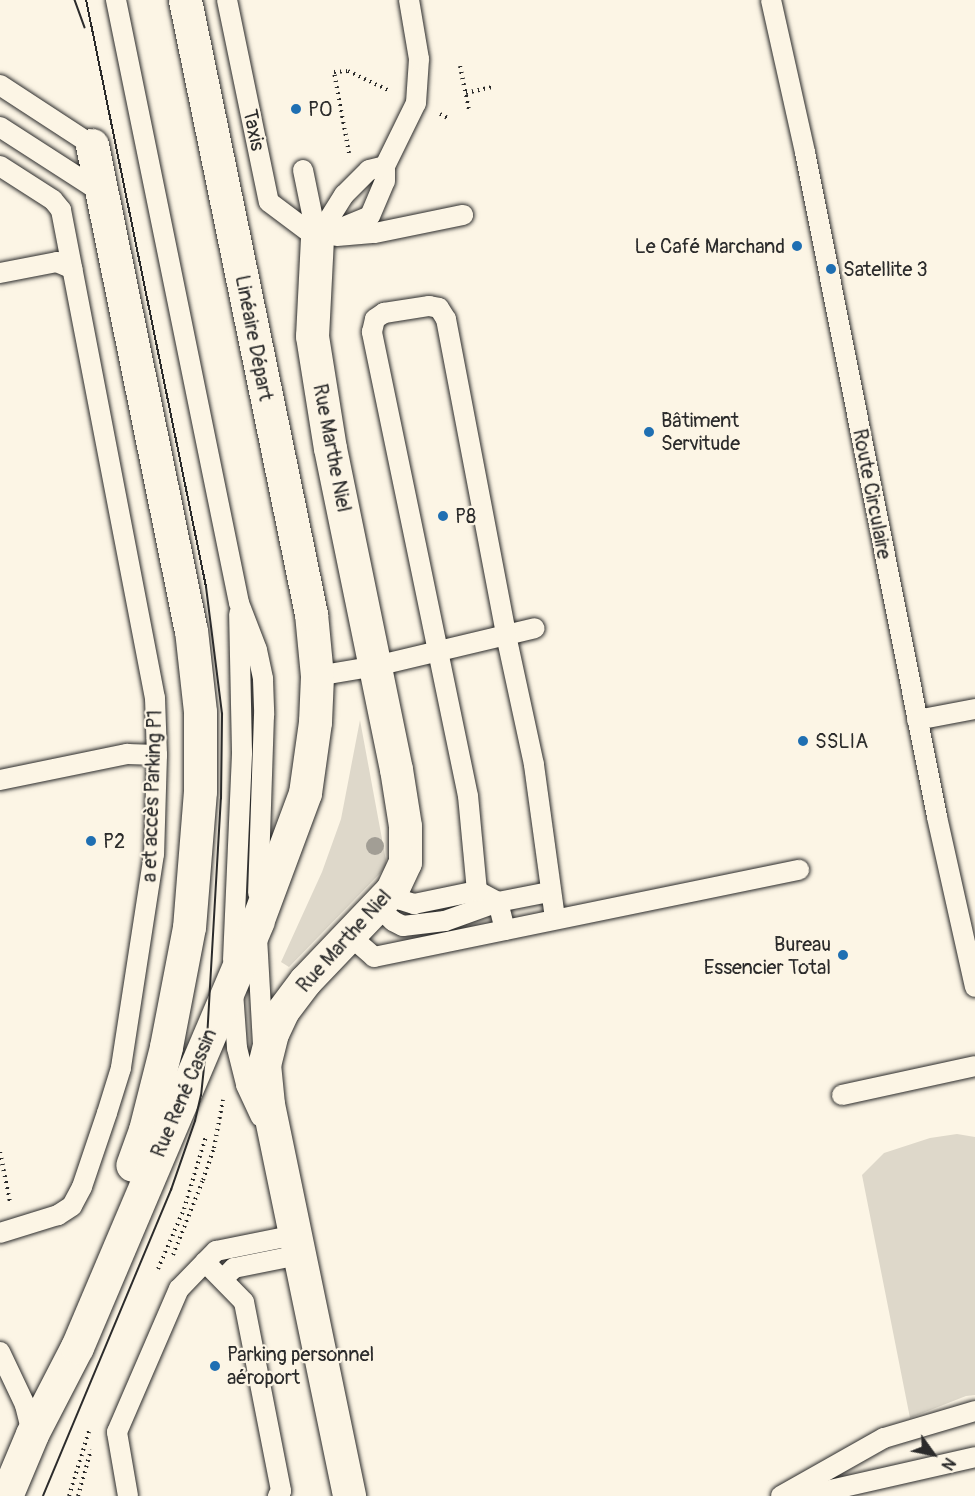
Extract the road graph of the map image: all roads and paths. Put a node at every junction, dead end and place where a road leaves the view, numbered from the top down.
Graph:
1 (116, 0) edge
2 (185, 0) edge
3 (227, 0) edge
4 (410, 0) edge
5 (771, 0) edge
6 (460, 66) dead end
7 (0, 85) edge
8 (493, 87) dead end
9 (466, 93) junction
10 (469, 110) dead end
11 (0, 127) edge
12 (92, 145) joint
13 (0, 166) edge
14 (385, 166) junction
15 (303, 170) dead end
16 (101, 192) junction
17 (463, 215) dead end
18 (317, 238) junction
19 (73, 269) junction
20 (0, 273) edge
21 (239, 603) junction
22 (535, 628) dead end
23 (506, 635) junction
24 (437, 652) junction
25 (376, 666) junction
26 (317, 676) junction
27 (975, 708) edge
28 (917, 720) junction
29 (157, 755) junction
30 (0, 780) edge
31 (799, 870) dead end
32 (477, 891) junction
33 (549, 892) junction
34 (385, 898) junction
35 (498, 902) junction
36 (555, 919) junction
37 (257, 922) junction
38 (505, 930) junction
39 (350, 936) junction
40 (232, 980) junction
41 (975, 987) edge
42 (264, 1064) junction
43 (975, 1066) edge
44 (842, 1095) dead end
45 (0, 1152) edge
46 (279, 1158) junction
47 (8, 1230) edge
48 (297, 1245) junction
49 (205, 1262) junction
50 (223, 1279) junction
51 (0, 1352) edge
52 (972, 1411) edge
53 (32, 1434) junction
54 (975, 1457) edge
55 (6, 1496) edge
56 (128, 1496) edge
57 (278, 1496) edge
58 (349, 1496) edge
59 (782, 1496) edge
60 (804, 1496) edge

1 - 21 lane
2 - 26 street, Linéaire Départ
3 - 18 lane, Taxis
4 - 14 lane
5 - 28 lane, Route Circulaire
6 - 9 path
7 - 12 lane
8 - 9 path
9 - 10 path
11 - 16 lane
12 - 16 street
13 - 19 lane, a et accès Parking P1
14 - 18 lane
14 - 18 lane
15 - 18 lane
16 - 53 street
17 - 18 lane
18 - 25 street, Rue Marthe Niel
19 - 20 lane
19 - 29 lane, a et accès Parking P1
21 - 37 lane
21 - 40 lane
22 - 23 lane
23 - 24 lane
23 - 24 lane
23 - 33 lane
24 - 25 lane
24 - 32 lane
25 - 26 lane
25 - 34 street, Rue Marthe Niel
26 - 37 street, Rue René Cassin
27 - 28 lane
28 - 41 lane, Route Circulaire
29 - 30 lane
29 - 47 lane, a et accès Parking P1
31 - 36 lane
32 - 34 lane
32 - 35 lane
33 - 35 lane
33 - 36 lane
34 - 35 lane
34 - 39 street, Rue Marthe Niel
35 - 38 lane
36 - 38 lane
37 - 40 street, Rue René Cassin
37 - 42 lane
38 - 39 lane
39 - 42 street, Rue Marthe Niel
40 - 46 lane
40 - 53 street, Rue René Cassin
42 - 46 street, Rue Marthe Niel
43 - 44 lane
45 - 47 path
46 - 48 street, Rue Marthe Niel
48 - 49 lane
48 - 50 lane
48 - 58 street, Rue Marthe Niel
49 - 50 lane
49 - 56 lane
50 - 57 lane
51 - 53 lane
52 - 59 lane
53 - 55 street, Rue René Cassin
54 - 60 lane

